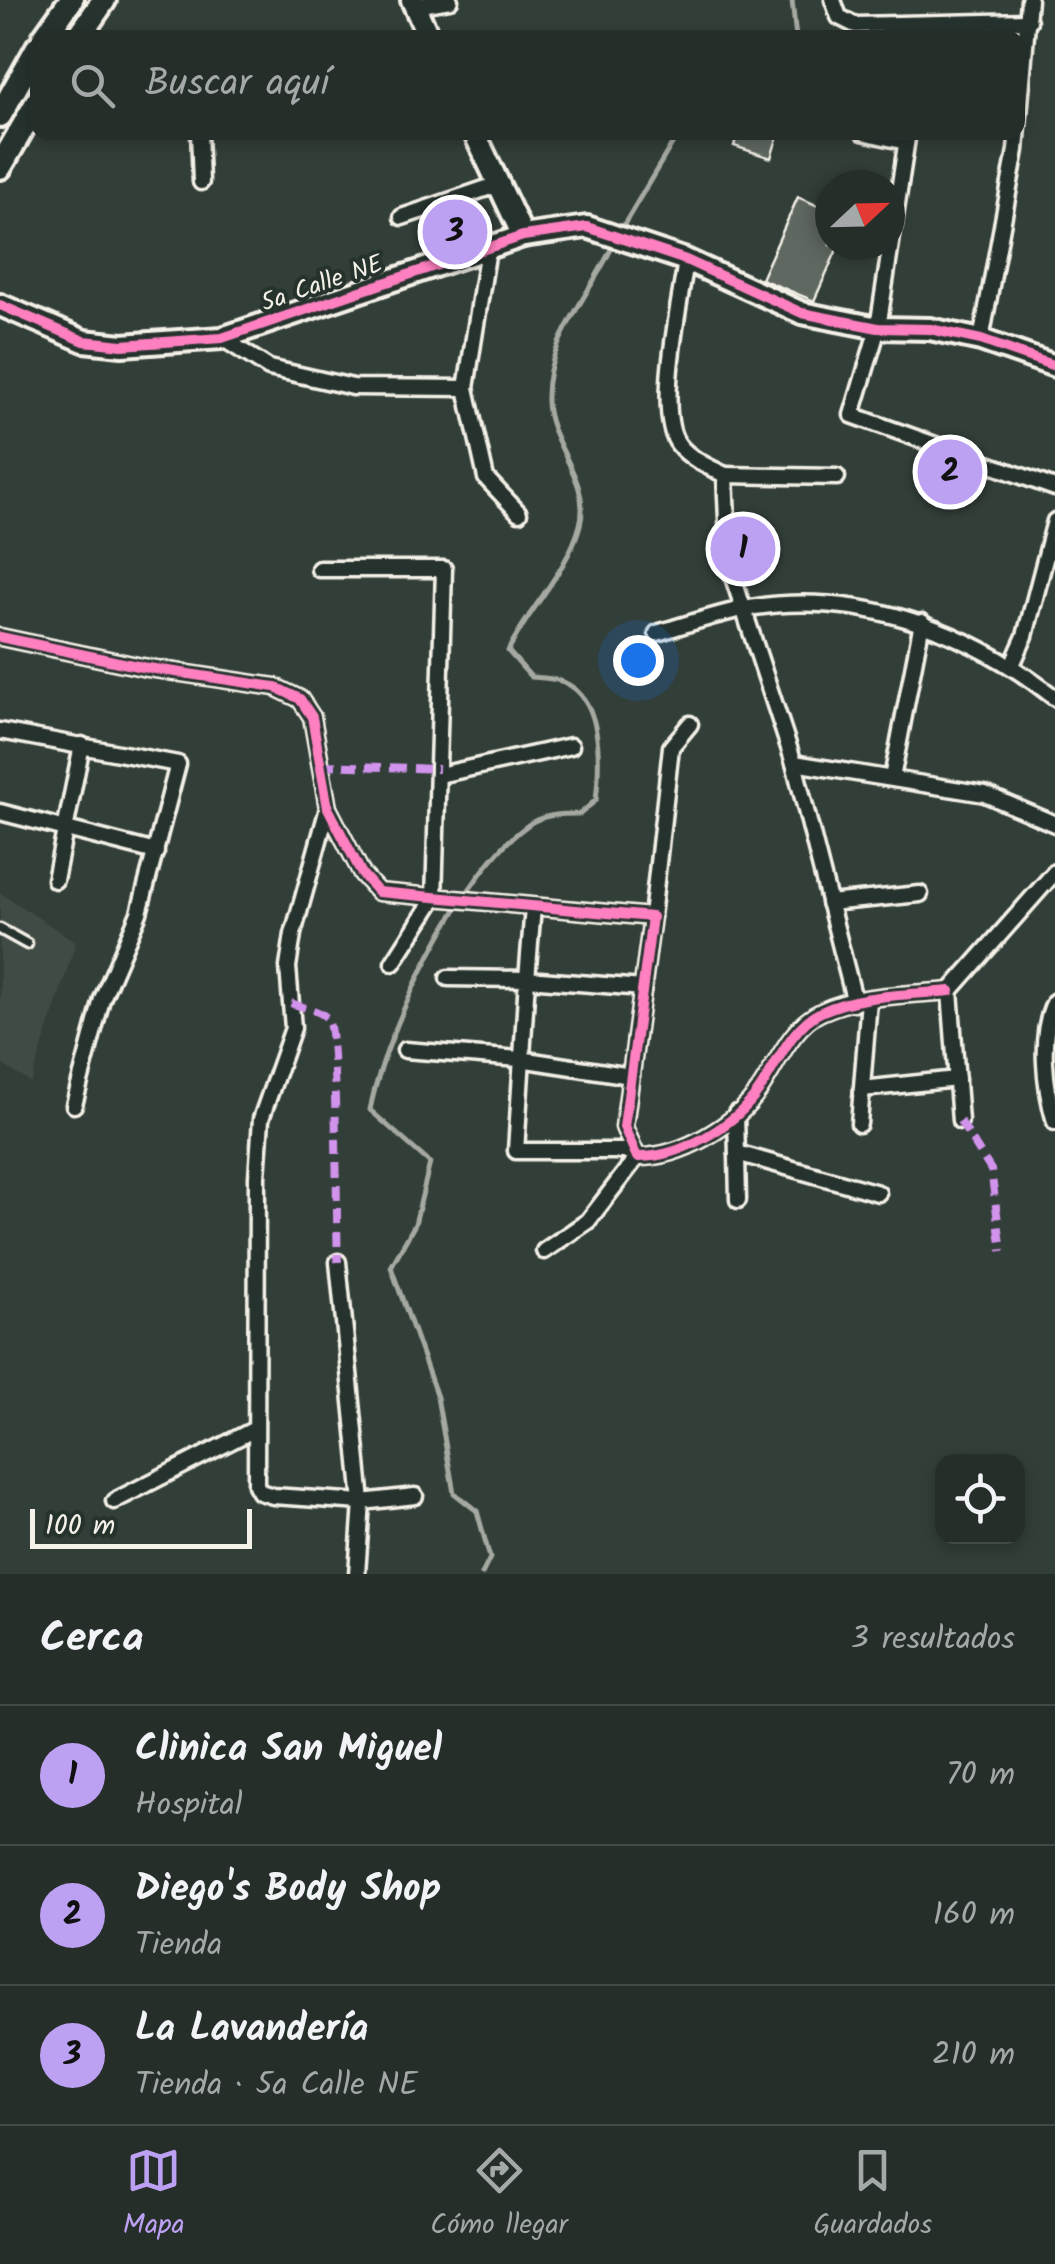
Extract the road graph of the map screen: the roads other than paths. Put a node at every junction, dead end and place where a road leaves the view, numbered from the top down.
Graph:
1 (71, 0) edge
2 (104, 0) edge
3 (450, 0) edge
4 (832, 0) edge
5 (1029, 0) edge
6 (413, 3) edge
7 (1029, 21) junction
8 (50, 30) edge
9 (83, 30) edge
10 (426, 30) edge
11 (1025, 61) edge
12 (30, 62) edge
13 (30, 114) edge
14 (0, 115) edge
15 (199, 140) edge
16 (478, 140) edge
17 (907, 140) edge
18 (1017, 140) edge
19 (0, 167) edge
20 (201, 182) dead end
21 (499, 184) junction
22 (402, 216) dead end
23 (523, 236) junction
24 (488, 249) junction
25 (686, 260) junction
26 (0, 305) edge
27 (878, 328) junction
28 (222, 338) junction
29 (982, 340) junction
30 (1055, 366) edge
31 (466, 388) junction
32 (725, 474) junction
33 (837, 477) dead end
34 (1055, 488) edge
35 (519, 513) dead end
36 (1055, 521) edge
37 (318, 569) dead end
38 (740, 610) junction
39 (922, 622) junction
40 (656, 633) dead end
41 (0, 637) edge
42 (1012, 665) junction
43 (1055, 698) edge
44 (690, 724) dead end
45 (0, 731) edge
46 (82, 745) junction
47 (572, 746) dead end
48 (794, 764) junction
49 (439, 775) junction
50 (892, 778) junction
51 (328, 808) junction
52 (0, 812) edge
53 (1055, 824) edge
54 (67, 826) junction
55 (156, 852) junction
56 (1055, 872) edge
57 (55, 880) dead end
58 (920, 894) dead end
59 (434, 899) junction
60 (830, 902) junction
61 (534, 907) junction
62 (652, 917) junction
63 (0, 929) edge
64 (27, 944) dead end
65 (392, 963) dead end
66 (448, 978) dead end
67 (527, 979) junction
68 (642, 988) junction
69 (950, 991) junction
70 (862, 1002) junction
71 (1055, 1002) edge
72 (405, 1050) dead end
73 (520, 1059) junction
74 (631, 1076) junction
75 (957, 1079) junction
76 (862, 1089) junction
77 (74, 1105) dead end
78 (736, 1113) junction
79 (960, 1120) dead end
80 (1055, 1122) edge
81 (859, 1124) dead end
82 (737, 1152) junction
83 (635, 1154) junction
84 (878, 1193) dead end
85 (738, 1200) dead end
86 (544, 1251) dead end
87 (338, 1262) dead end
88 (255, 1429) junction
89 (415, 1496) dead end
90 (114, 1500) dead end
91 (362, 1502) junction
92 (358, 1574) edge

1 - 8 main road
2 - 9 main road
3 - 6 street
4 - 7 street
5 - 7 street
6 - 10 street
7 - 11 street
12 - 14 main road
13 - 19 main road
15 - 20 street
16 - 21 street
17 - 27 street
18 - 29 street
21 - 22 street
21 - 23 street
23 - 24 street, 5a Calle NE
23 - 25 street, 5a Calle NE
24 - 28 street, 5a Calle NE
24 - 31 street
25 - 27 street, 5a Calle NE
25 - 32 street
26 - 28 street, 5a Calle NE
27 - 29 street, 5a Calle NE
27 - 34 street
28 - 31 street
29 - 30 street, 5a Calle NE
31 - 35 street
32 - 33 street
32 - 38 street
36 - 42 street
37 - 49 street
38 - 39 street
38 - 40 street
38 - 48 street
39 - 42 street
39 - 50 street
41 - 51 street
42 - 43 street
44 - 62 street
45 - 46 street
46 - 54 street
46 - 55 street
47 - 49 street
48 - 50 street
48 - 60 street
49 - 59 street
50 - 53 street
51 - 59 street
51 - 88 street
52 - 54 street
54 - 55 street
54 - 57 street
55 - 77 street
56 - 69 street
58 - 60 street
59 - 61 street
59 - 65 street
60 - 70 street
61 - 62 street
61 - 67 street
62 - 68 street
63 - 64 lane
66 - 67 street
67 - 68 street
67 - 73 street
68 - 74 street
69 - 70 street
69 - 75 street
70 - 76 street
70 - 78 street
71 - 80 street
72 - 73 street
73 - 74 street
73 - 83 street
74 - 83 street
75 - 76 street
75 - 79 street
76 - 81 street
78 - 82 street
78 - 83 street
82 - 84 street
82 - 85 street
83 - 86 street
87 - 91 street
88 - 90 street
88 - 91 street
89 - 91 street
91 - 92 street

